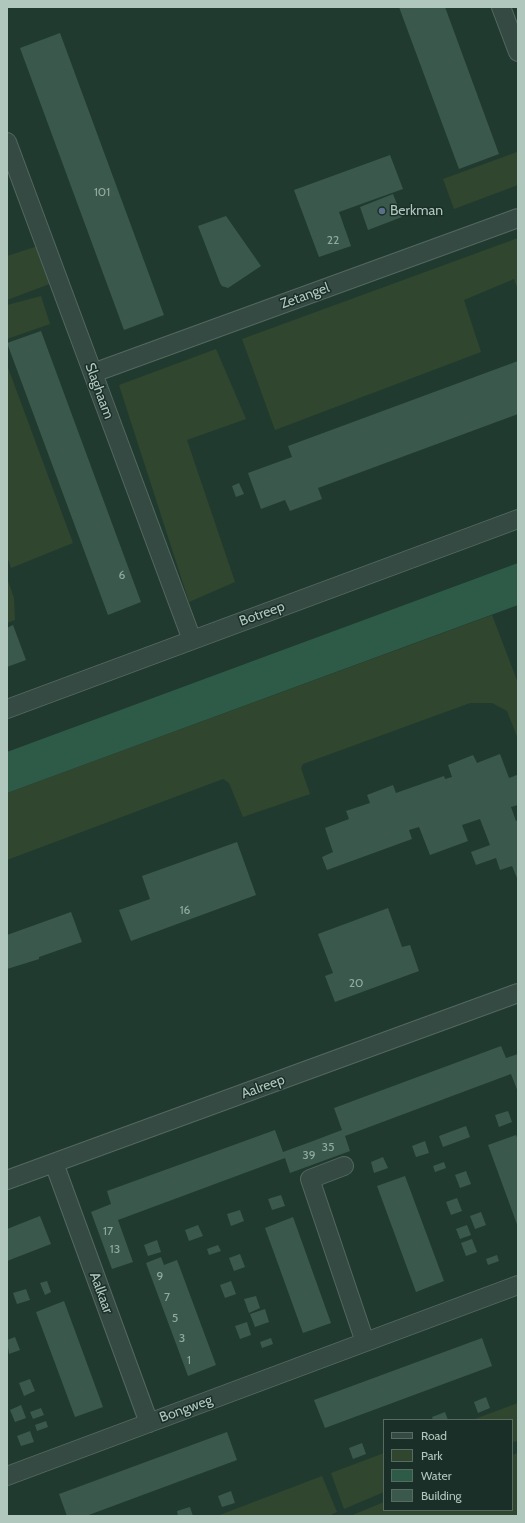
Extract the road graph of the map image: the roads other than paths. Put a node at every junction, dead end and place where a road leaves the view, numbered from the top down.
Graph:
1 (501, 7) edge
2 (518, 52) edge
3 (7, 142) edge
4 (13, 175) edge
5 (518, 218) edge
6 (93, 373) junction
7 (518, 519) edge
8 (192, 640) junction
9 (7, 709) edge
10 (518, 993) edge
11 (54, 1163) junction
12 (344, 1166) dead end
13 (7, 1180) edge
14 (518, 1285) edge
15 (365, 1342) junction
16 (149, 1423) junction
17 (7, 1476) edge

1 - 2 street
3 - 4 street, Slaghaam
4 - 6 street, Slaghaam
5 - 6 street, Zetangel
6 - 8 street, Slaghaam
7 - 8 street, Botreep
8 - 9 street, Botreep
10 - 11 street, Aalreep
11 - 13 street, Aalreep
11 - 16 street, Aalkaar
12 - 15 street
14 - 15 street, Bongweg
15 - 16 street, Bongweg
16 - 17 street, Bongweg

